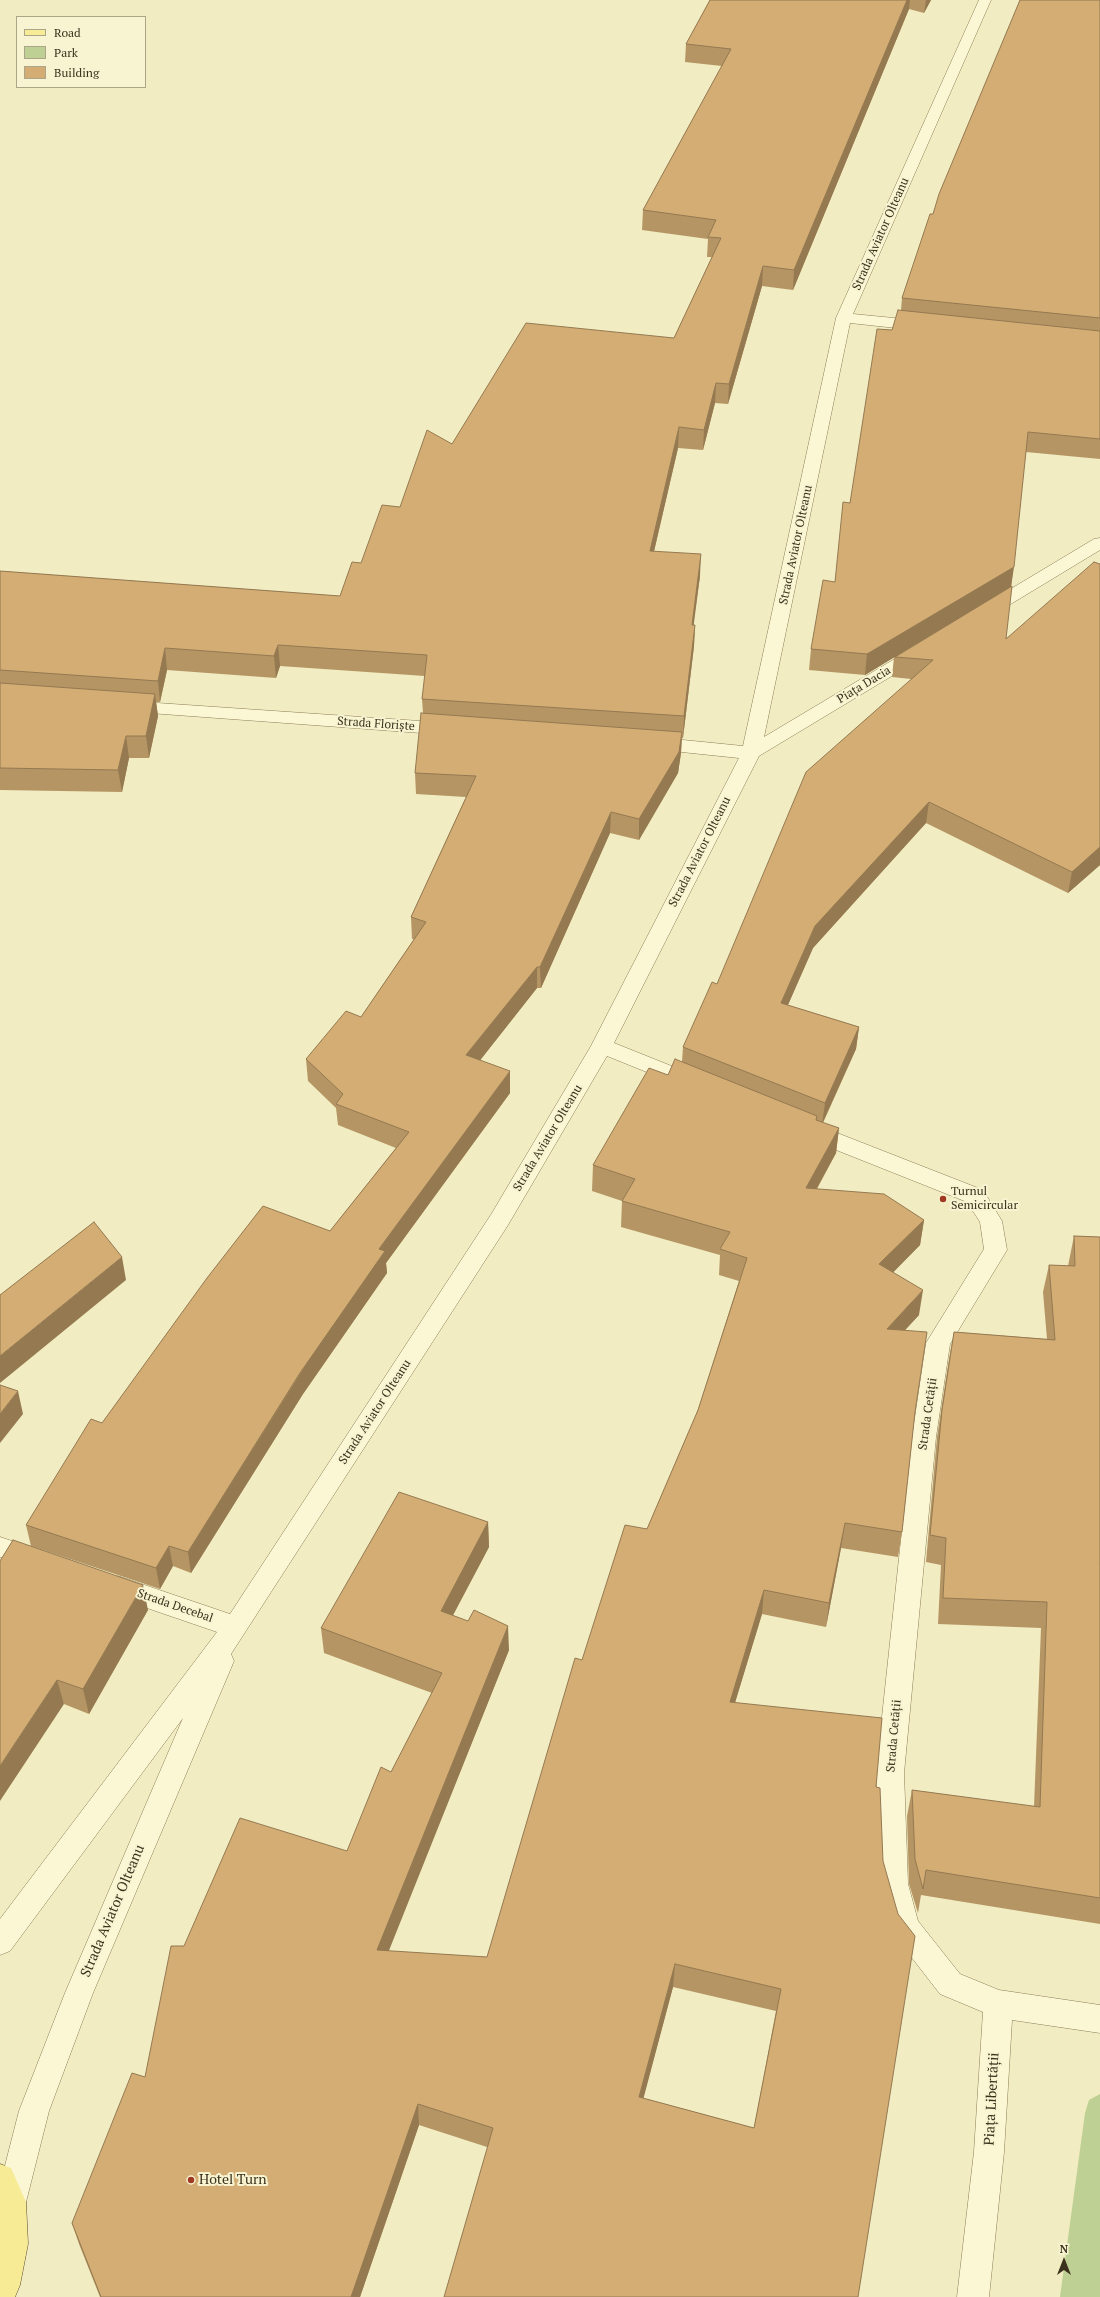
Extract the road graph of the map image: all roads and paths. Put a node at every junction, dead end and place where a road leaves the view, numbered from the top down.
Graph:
1 (985, 0) edge
2 (844, 318) junction
3 (937, 327) edge
4 (1100, 543) edge
5 (970, 621) edge
6 (936, 642) edge
7 (111, 706) edge
8 (467, 730) edge
9 (633, 742) edge
10 (751, 753) junction
11 (602, 1046) junction
12 (719, 1094) edge
13 (785, 1120) edge
14 (0, 1547) edge
15 (59, 1567) edge
16 (96, 1580) edge
17 (236, 1627) junction
18 (0, 1942) edge
19 (998, 2004) junction
20 (1100, 2019) edge
21 (5, 2190) edge
22 (4, 2292) edge
23 (972, 2297) edge

1 - 2 street, Strada Aviator Olteanu
2 - 3 street
2 - 10 street, Strada Aviator Olteanu
4 - 5 street
6 - 10 street, Piața Dacia
7 - 8 street, Strada Floriște
9 - 10 street
10 - 11 street, Strada Aviator Olteanu
11 - 12 street
11 - 17 street, Strada Aviator Olteanu
13 - 19 street, Strada Cetății
14 - 15 street
16 - 17 street, Strada Decebal
17 - 18 street, Strada Aviator Olteanu
17 - 21 street, Strada Aviator Olteanu
19 - 20 street
19 - 23 street, Piața Libertății
21 - 22 main road

